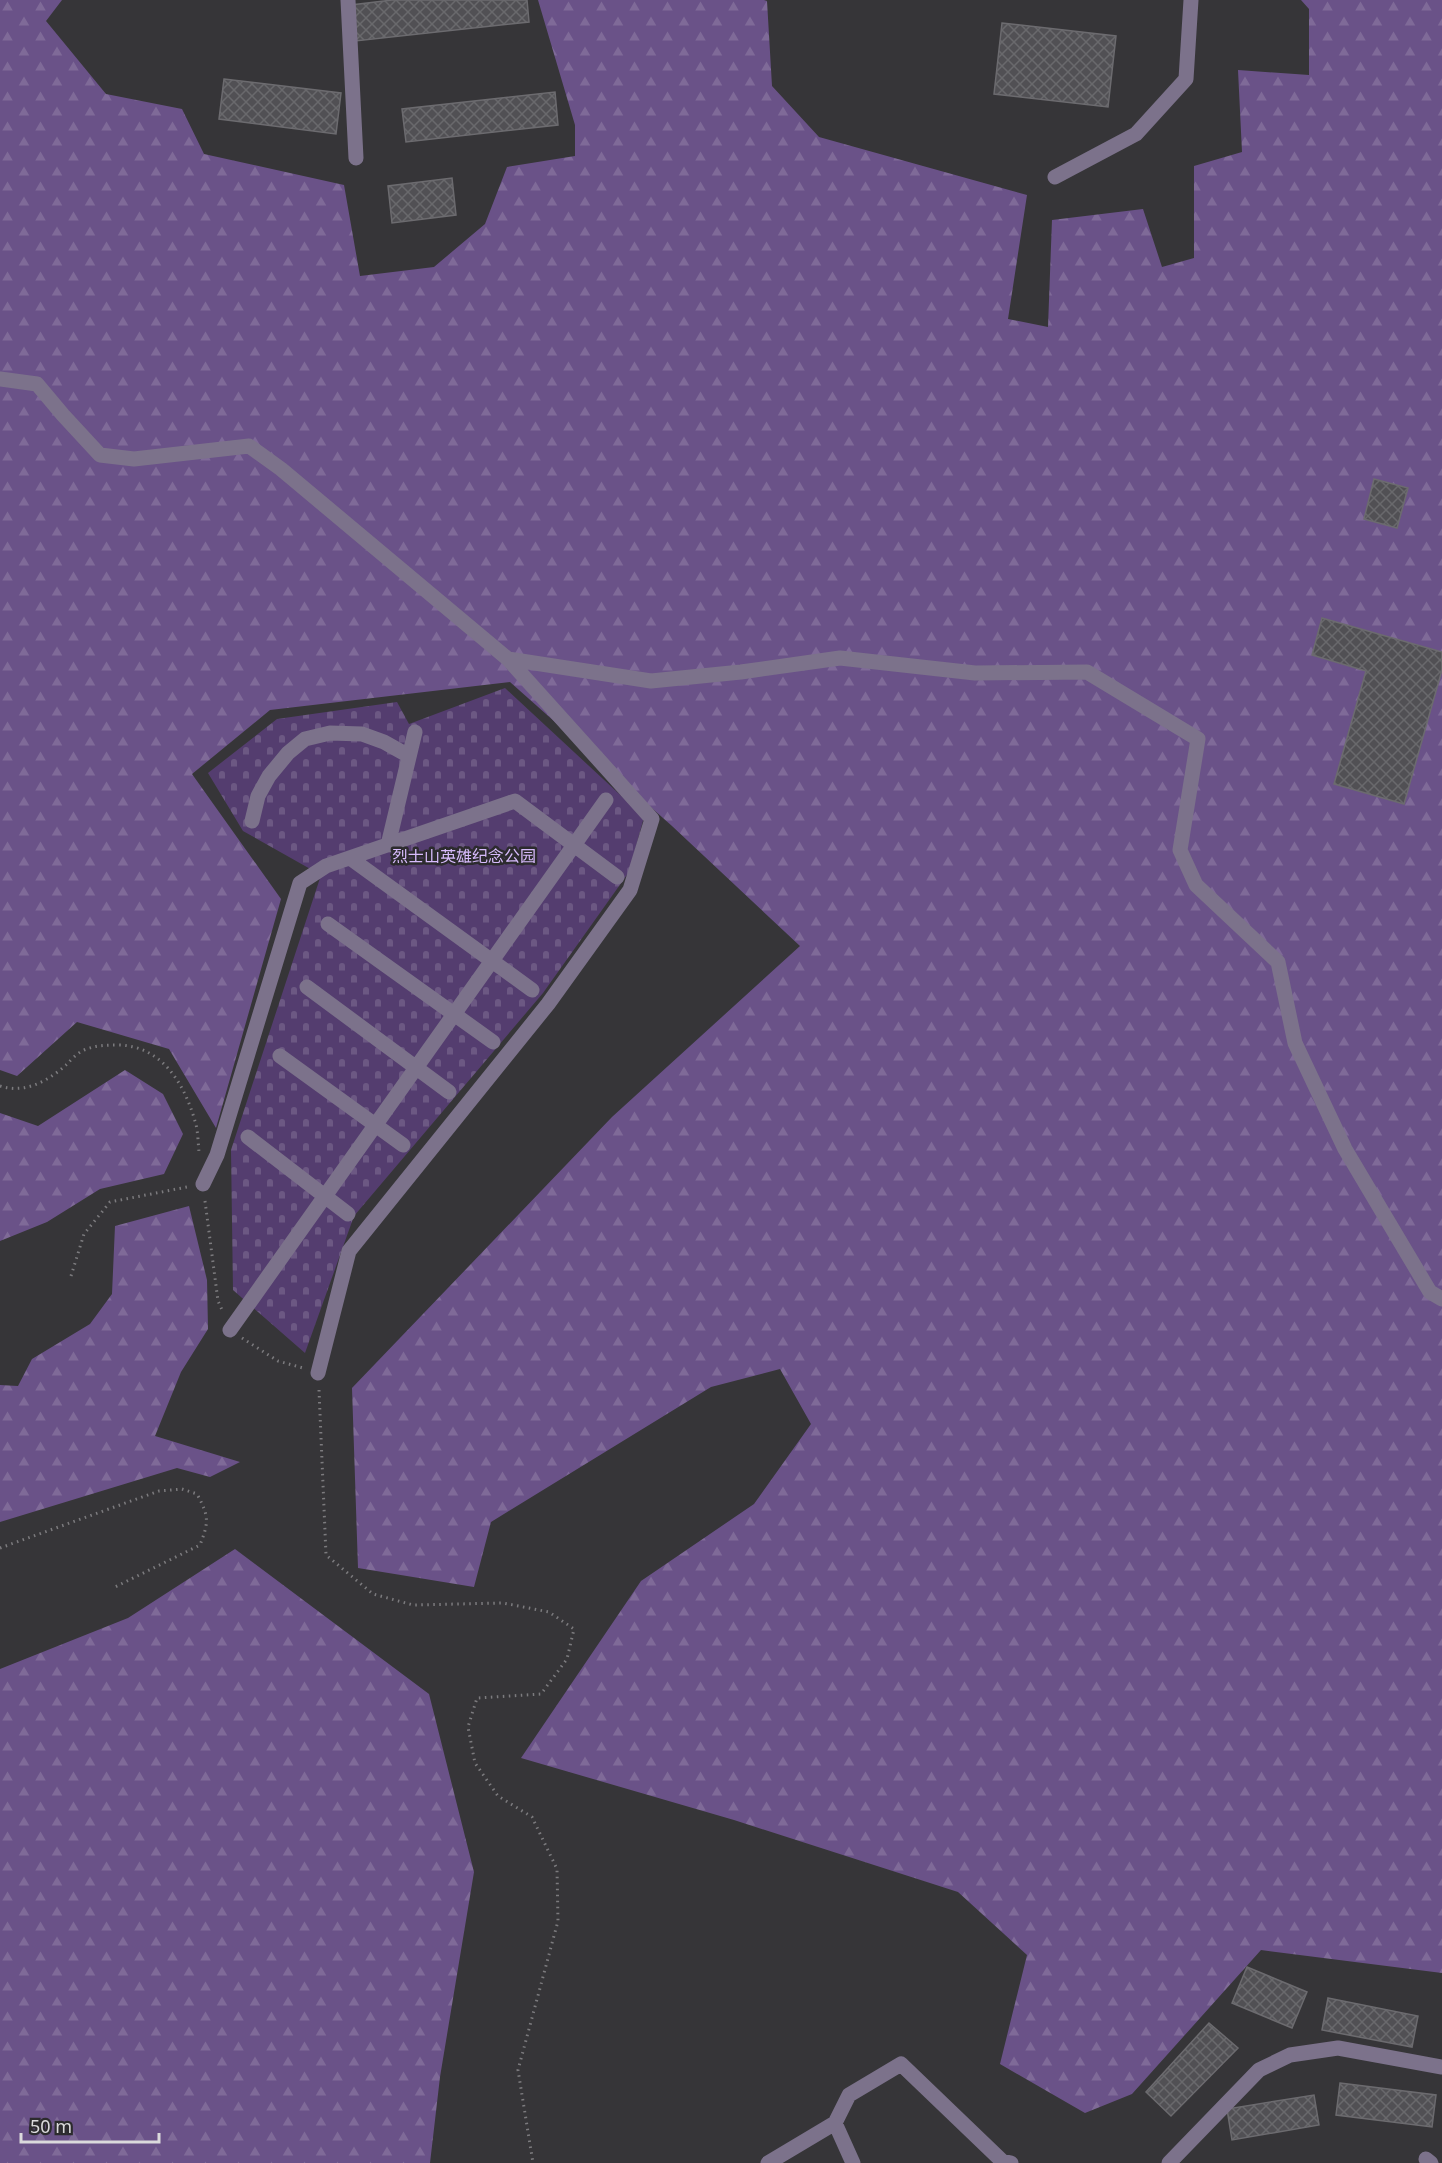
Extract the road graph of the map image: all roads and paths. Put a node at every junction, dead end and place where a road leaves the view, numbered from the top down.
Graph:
1 (348, 0) edge
2 (1191, 0) edge
3 (356, 158) dead end
4 (1055, 177) dead end
5 (0, 379) edge
6 (508, 659) junction
7 (415, 732) dead end
8 (409, 756) junction
9 (606, 800) dead end
10 (252, 821) dead end
11 (388, 845) junction
12 (575, 845) junction
13 (350, 858) junction
14 (617, 876) dead end
15 (328, 924) dead end
16 (492, 961) junction
17 (307, 987) dead end
18 (532, 990) dead end
19 (454, 1014) junction
20 (493, 1042) dead end
21 (280, 1056) dead end
22 (416, 1067) junction
23 (0, 1086) edge
24 (449, 1092) dead end
25 (375, 1125) junction
26 (248, 1137) dead end
27 (403, 1145) dead end
28 (199, 1153) dead end
29 (203, 1184) junction
30 (324, 1195) junction
31 (348, 1214) dead end
32 (71, 1276) dead end
33 (1442, 1299) edge
34 (230, 1330) junction
35 (318, 1372) junction
36 (0, 1548) edge
37 (113, 1588) dead end
38 (1442, 2067) edge
39 (835, 2123) junction
40 (533, 2163) edge
41 (768, 2163) edge
42 (853, 2163) edge
43 (1011, 2163) edge
44 (1169, 2163) edge

1 - 3 street
2 - 4 street
5 - 6 street
6 - 33 street
6 - 35 street
7 - 8 street
8 - 10 street
8 - 11 street
9 - 12 street
11 - 12 street
11 - 13 street
12 - 14 street
12 - 16 street
13 - 16 street
13 - 29 street
15 - 19 street
16 - 18 street
16 - 19 street
17 - 22 street
19 - 20 street
19 - 22 street
21 - 25 street
22 - 24 street
22 - 25 street
23 - 28 path
25 - 27 street
25 - 30 street
26 - 30 street
29 - 32 path
29 - 34 path
30 - 31 street
30 - 34 street
34 - 35 path
35 - 40 path
36 - 37 path
38 - 44 street
39 - 41 street
39 - 42 street
39 - 43 street

